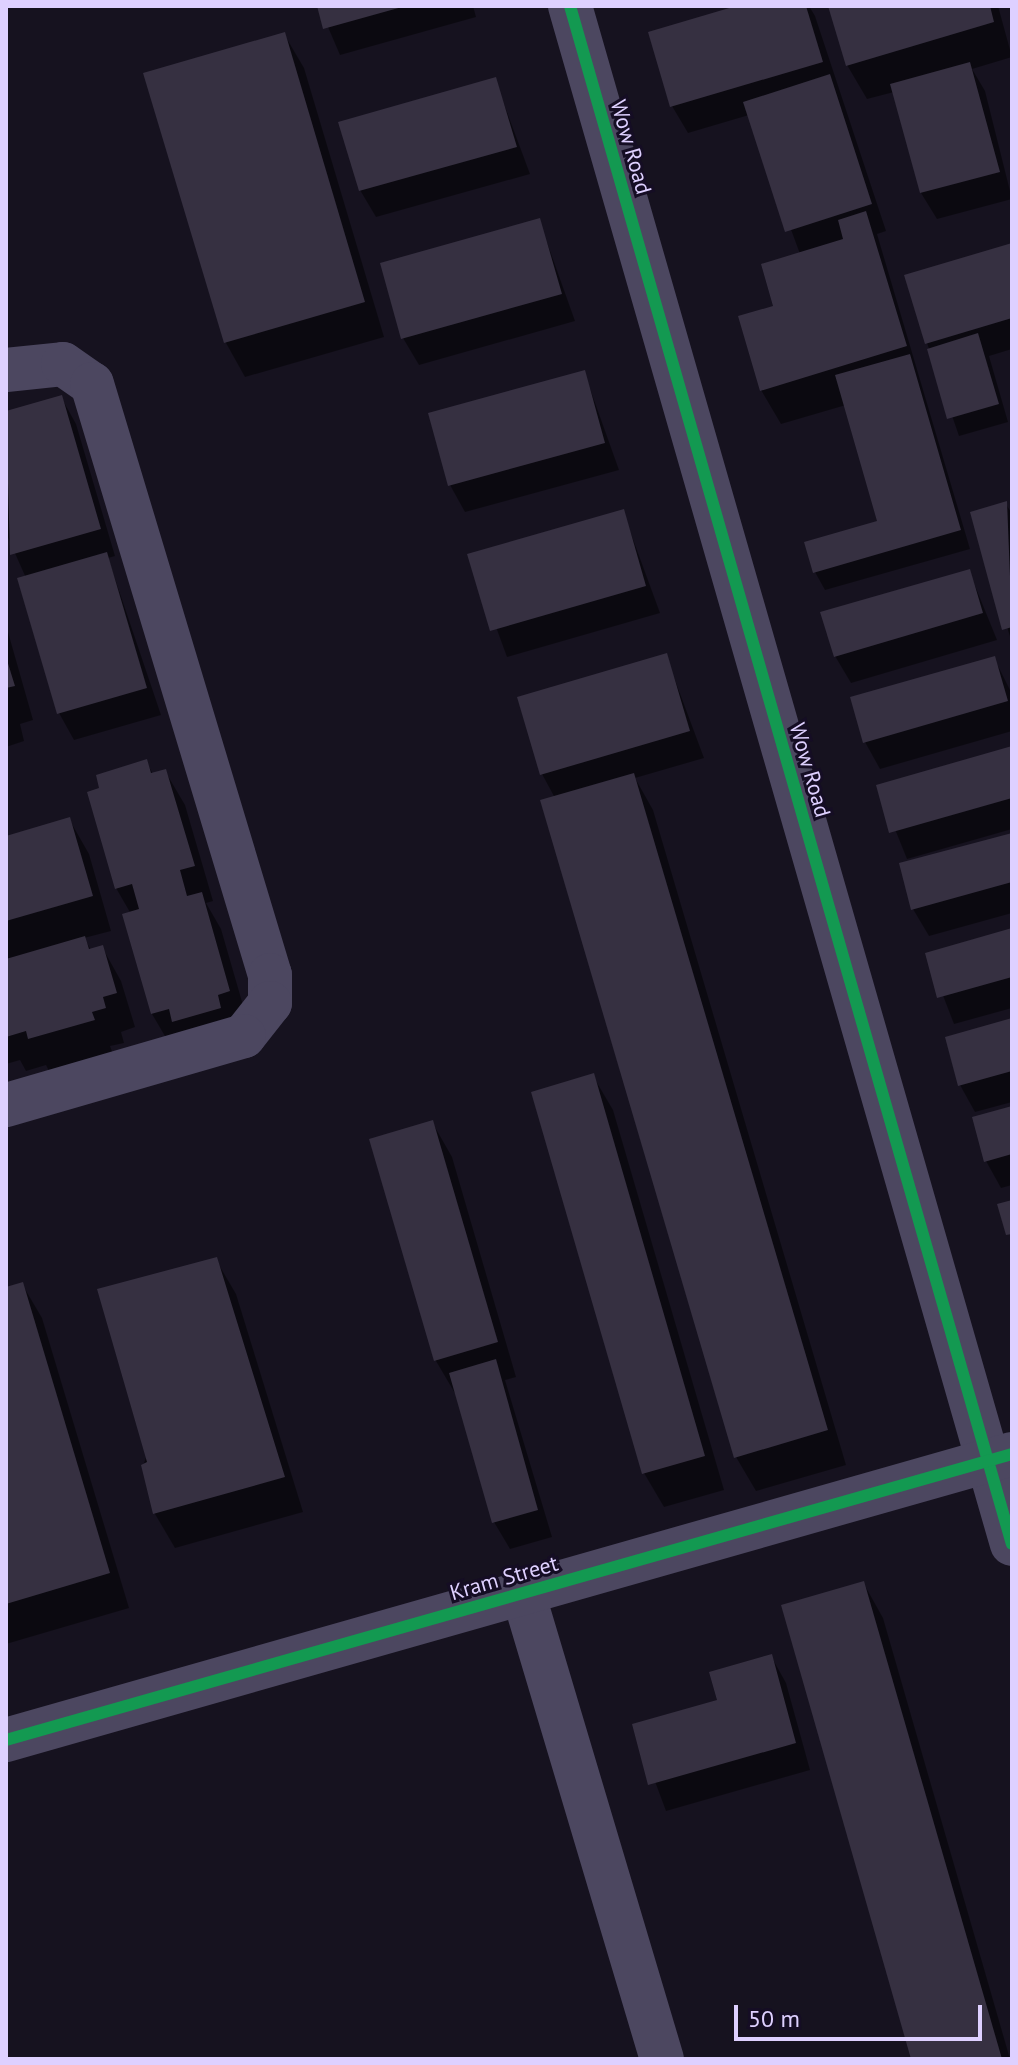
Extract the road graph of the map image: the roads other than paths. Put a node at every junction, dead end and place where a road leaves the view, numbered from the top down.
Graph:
1 (570, 6) edge
2 (6, 370) edge
3 (6, 1105) edge
4 (1000, 1458) edge
5 (1012, 1544) edge
6 (523, 1593) junction
7 (6, 1740) edge
8 (662, 2059) edge

1 - 4 street, Wow Road
2 - 3 street
4 - 5 street, Wow Road
4 - 6 street, Kram Street
6 - 7 street, Kram Street
6 - 8 street

